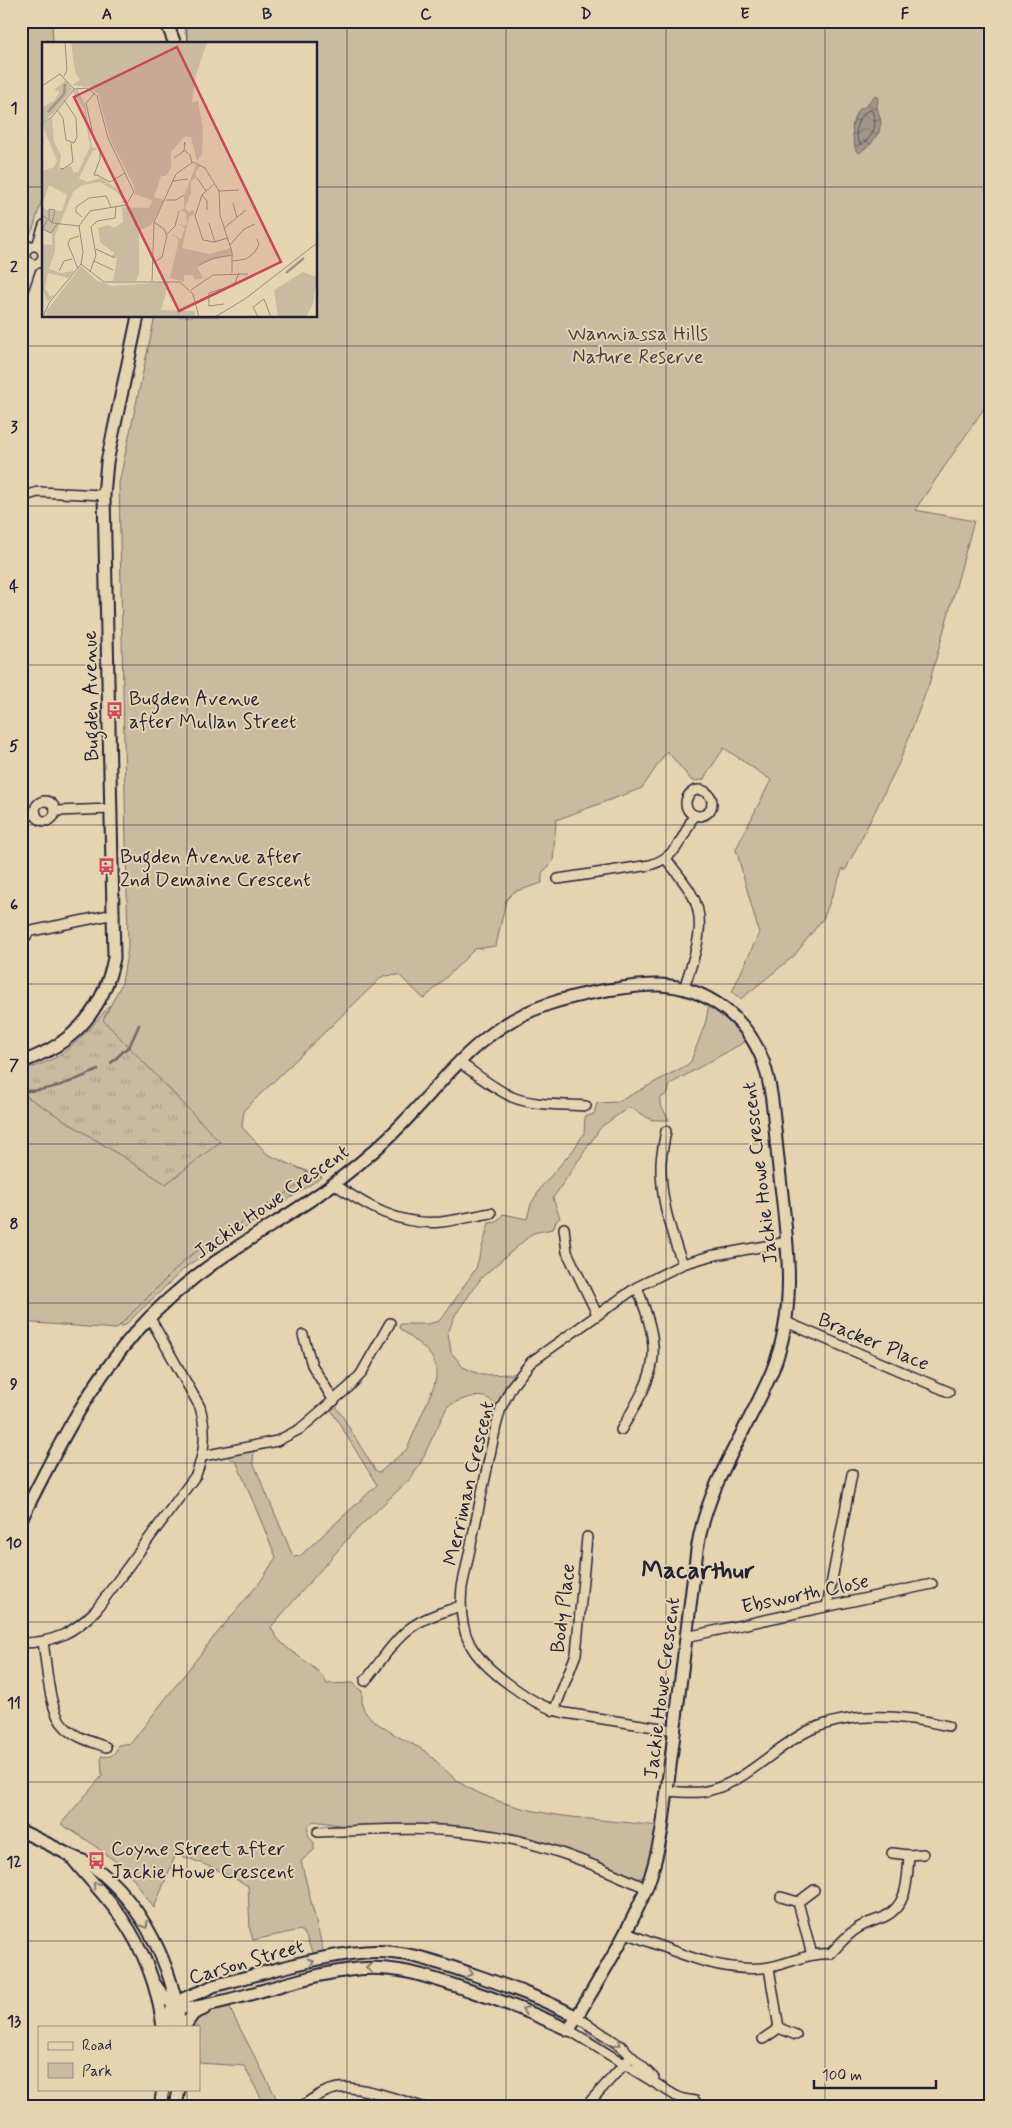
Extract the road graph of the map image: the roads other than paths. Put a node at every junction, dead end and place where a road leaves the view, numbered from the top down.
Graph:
1 (166, 21) edge
2 (174, 42) edge
3 (42, 231) edge
4 (37, 246) junction
5 (42, 251) edge
6 (42, 259) edge
7 (32, 264) junction
8 (21, 296) edge
9 (138, 318) edge
10 (104, 495) junction
11 (21, 497) edge
12 (111, 810) junction
13 (56, 811) junction
14 (36, 813) junction
15 (694, 814) dead end
16 (21, 817) edge
17 (666, 859) junction
18 (558, 878) dead end
19 (114, 914) junction
20 (24, 928) edge
21 (21, 943) edge
22 (684, 989) junction
23 (46, 1051) junction
24 (21, 1057) edge
25 (21, 1062) edge
26 (459, 1062) junction
27 (586, 1106) dead end
28 (666, 1131) dead end
29 (334, 1184) junction
30 (491, 1212) dead end
31 (564, 1228) dead end
32 (787, 1242) junction
33 (683, 1264) junction
34 (637, 1287) junction
35 (597, 1314) junction
36 (150, 1318) junction
37 (786, 1322) junction
38 (390, 1323) dead end
39 (303, 1336) dead end
40 (949, 1392) dead end
41 (334, 1401) junction
42 (621, 1430) dead end
43 (203, 1456) junction
44 (852, 1474) dead end
45 (21, 1520) edge
46 (587, 1537) dead end
47 (932, 1584) dead end
48 (460, 1606) junction
49 (827, 1606) junction
50 (686, 1637) junction
51 (43, 1642) junction
52 (21, 1643) edge
53 (365, 1681) dead end
54 (554, 1710) junction
55 (948, 1726) dead end
56 (674, 1730) junction
57 (106, 1747) dead end
58 (667, 1791) junction
59 (21, 1831) edge
60 (318, 1832) dead end
61 (892, 1853) dead end
62 (923, 1854) dead end
63 (908, 1855) junction
64 (70, 1856) junction
65 (646, 1888) junction
66 (814, 1890) dead end
67 (781, 1897) dead end
68 (798, 1902) junction
69 (626, 1933) junction
70 (812, 1955) junction
71 (769, 1968) junction
72 (169, 1977) junction
73 (154, 1983) junction
74 (213, 1986) junction
75 (216, 2002) junction
76 (175, 2005) junction
77 (577, 2017) junction
78 (164, 2026) edge
79 (169, 2026) edge
80 (180, 2026) edge
81 (185, 2026) edge
82 (779, 2028) junction
83 (569, 2030) junction
84 (796, 2036) dead end
85 (763, 2039) dead end
86 (631, 2056) junction
87 (624, 2064) junction
88 (663, 2088) junction
89 (163, 2090) edge
90 (179, 2090) edge
91 (694, 2101) dead end
92 (160, 2107) edge
93 (176, 2107) edge
94 (301, 2107) edge
95 (423, 2107) edge
96 (585, 2107) edge

1 - 2 street
3 - 4 street
4 - 5 street
4 - 7 street
6 - 7 street
7 - 8 street
9 - 10 street, Bugden Avenue
10 - 11 street
10 - 12 street, Bugden Avenue
12 - 13 street
12 - 19 street, Bugden Avenue
13 - 14 street
13 - 14 street
14 - 16 street
15 - 17 street
17 - 18 street
17 - 22 street
19 - 20 street
19 - 23 street, Bugden Avenue
20 - 21 street
22 - 26 street, Jackie Howe Crescent
22 - 32 street, Jackie Howe Crescent
23 - 24 street, Bugden Avenue
23 - 25 street, Bugden Avenue
26 - 27 street
26 - 29 street, Jackie Howe Crescent
28 - 33 street
29 - 30 street
29 - 36 street, Jackie Howe Crescent
31 - 35 street
32 - 33 street, Merriman Crescent
32 - 37 street, Jackie Howe Crescent
33 - 34 street, Merriman Crescent
34 - 35 street, Merriman Crescent
34 - 42 street
35 - 48 street, Merriman Crescent
36 - 43 street
36 - 45 street, Jackie Howe Crescent
37 - 40 street, Bracker Place
37 - 50 street, Jackie Howe Crescent
38 - 41 street
39 - 41 street
41 - 43 street
43 - 51 street
44 - 49 street
46 - 54 street, Body Place
47 - 49 street, Ebsworth Close
48 - 53 street
48 - 54 street, Merriman Crescent
49 - 50 street, Ebsworth Close
50 - 56 street, Jackie Howe Crescent
51 - 52 street
51 - 57 street
54 - 56 street, Merriman Crescent
55 - 58 street
56 - 58 street, Jackie Howe Crescent
58 - 65 street, Jackie Howe Crescent
59 - 64 street
60 - 65 street
61 - 63 street
62 - 63 street
63 - 70 street
64 -> 72 street
73 -> 64 street
65 - 69 street, Jackie Howe Crescent
66 - 68 street
67 - 68 street
68 - 70 street
69 - 71 street
69 - 77 street, Jackie Howe Crescent
70 - 71 street
71 - 82 street
72 - 74 street
72 - 76 street
73 - 76 street
73 - 78 street
74 - 76 street, Carson Street
74 -> 77 street, Carson Street
75 - 76 street, Carson Street
75 - 81 street
83 -> 75 street, Carson Street
76 - 79 street
76 - 80 street
77 - 83 street, Jackie Howe Crescent
77 -> 86 street, Carson Street
82 - 84 street
82 - 85 street
83 - 87 street, Carson Street
86 - 87 street
86 - 88 street, Carson Street
87 - 88 street, Carson Street
87 - 96 street
88 - 91 street, Carson Street
89 - 92 street
90 - 93 street
94 - 95 street

